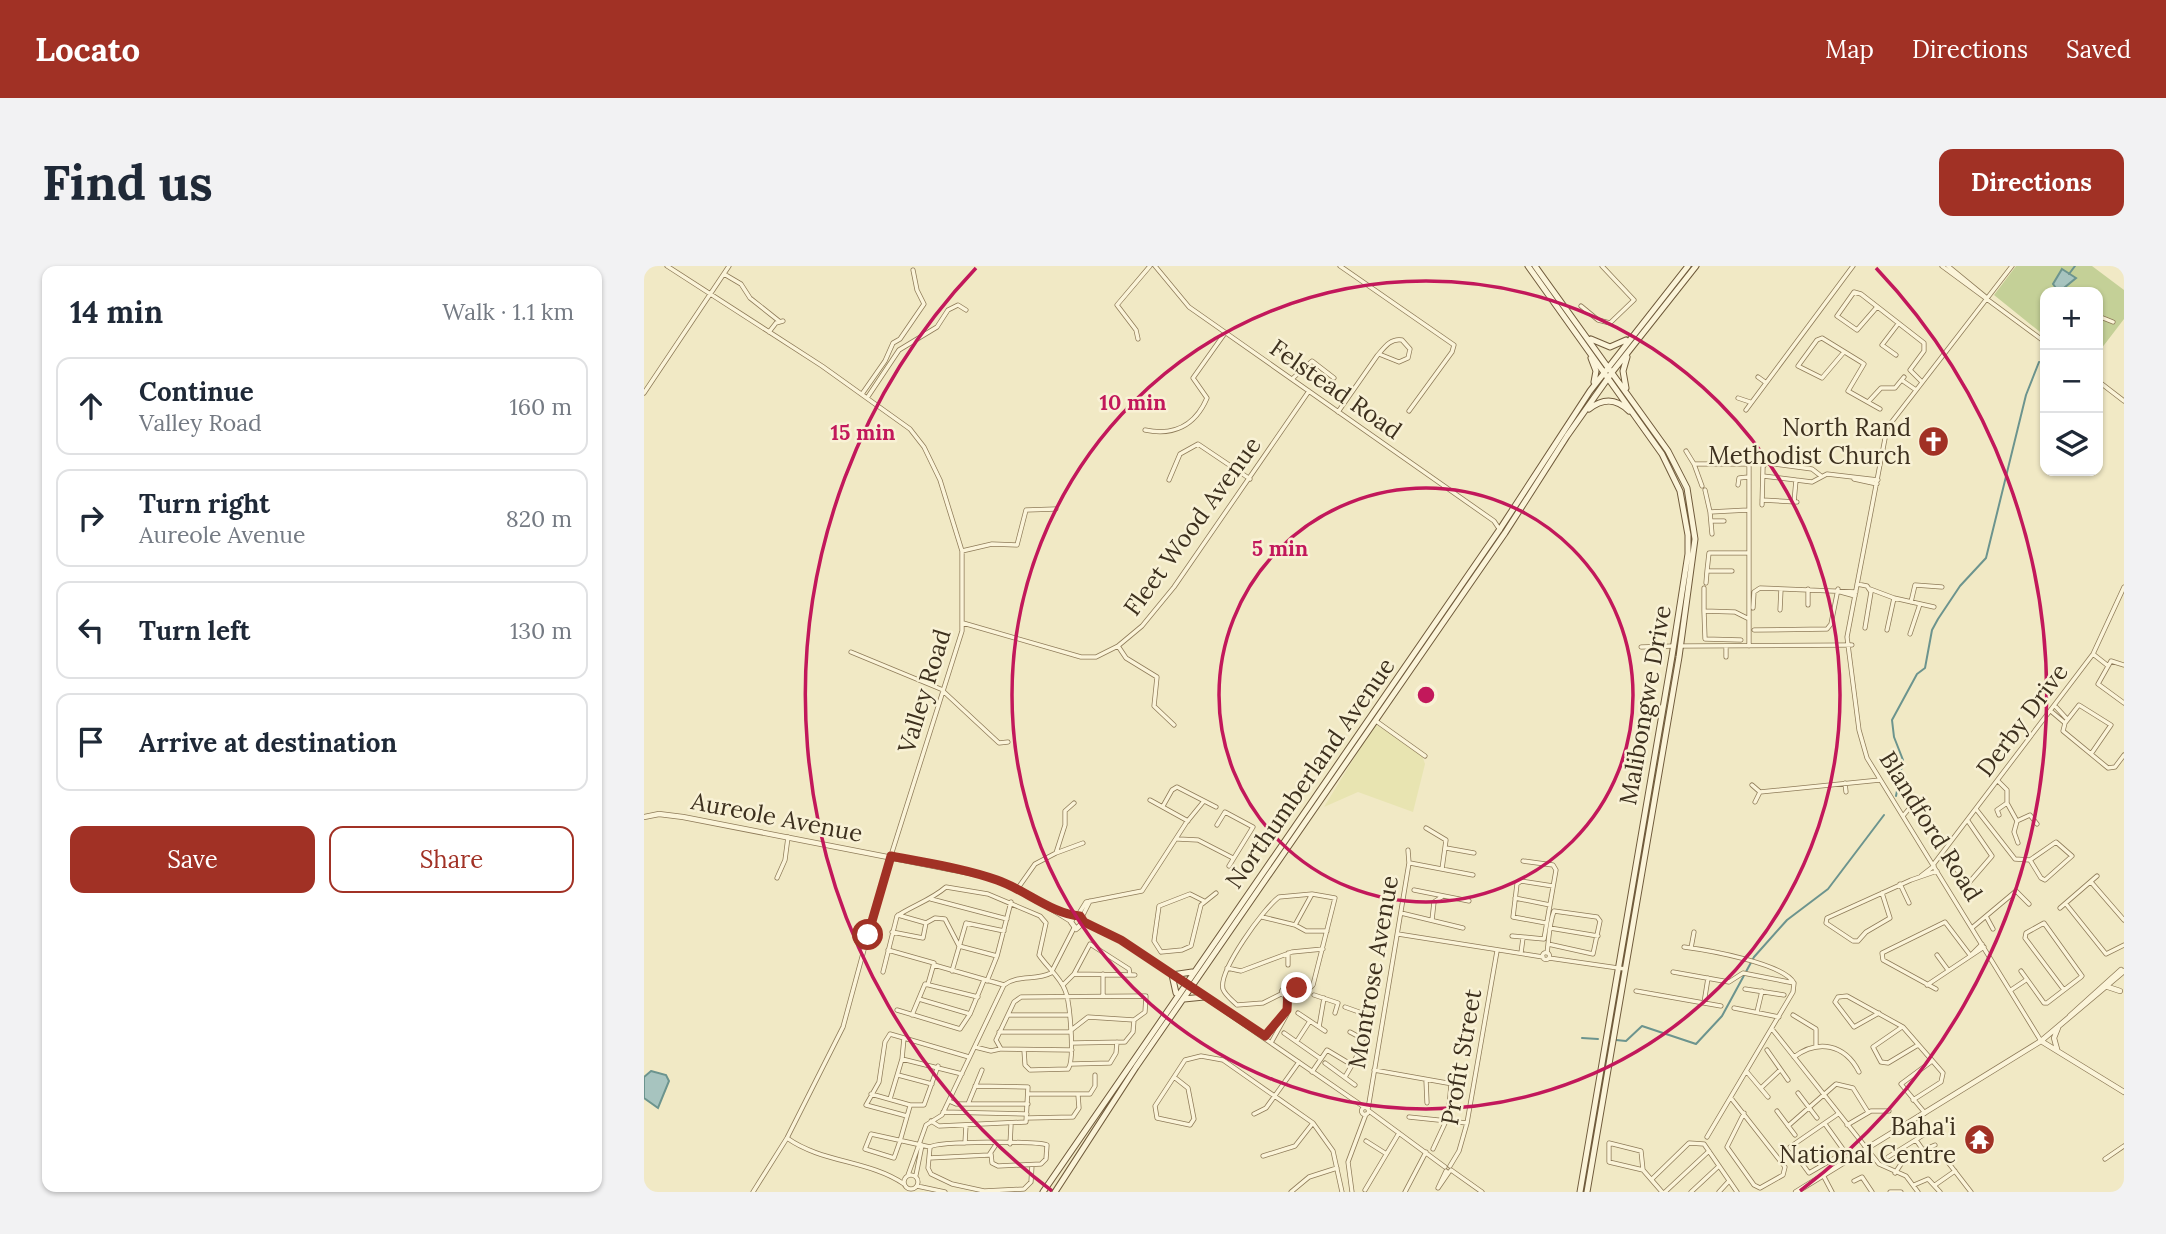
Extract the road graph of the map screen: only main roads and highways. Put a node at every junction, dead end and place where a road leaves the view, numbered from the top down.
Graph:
1 (1528, 266) edge
2 (1535, 266) edge
3 (1691, 267) edge
4 (1636, 331) junction
5 (1584, 338) junction
6 (1633, 345) junction
7 (1608, 370) junction
8 (1608, 378) junction
9 (1590, 391) junction
10 (1630, 397) junction
11 (1581, 415) junction
12 (1639, 421) junction
13 (1502, 531) junction
14 (1677, 646) junction
15 (1372, 718) junction
16 (1192, 972) junction
17 (1176, 996) junction
18 (1204, 997) road end
19 (1184, 999) junction
20 (1043, 1192) edge
21 (1055, 1192) edge
22 (1580, 1192) edge
23 (1587, 1192) edge

1 - 5 main road, Malibongwe Drive
2 - 5 main road, Malibongwe Drive
3 - 4 main road
3 - 6 main road
4 - 5 main road
4 - 7 main road
5 - 7 main road, Malibongwe Drive
5 - 9 main road
6 - 7 main road
6 - 10 main road
7 - 8 main road, Northumberland Avenue
7 - 9 main road, Northumberland Avenue
7 - 10 main road, Malibongwe Drive
8 - 11 main road, Northumberland Avenue
8 - 12 main road, Malibongwe Drive
9 - 13 main road, Northumberland Avenue
10 - 14 main road, Malibongwe Drive
11 - 12 main road
11 - 13 main road, Northumberland Avenue
12 - 14 main road, Malibongwe Drive
13 - 15 main road, Northumberland Avenue
14 - 22 main road, Malibongwe Drive
14 - 23 main road, Malibongwe Drive
15 - 16 main road, Northumberland Avenue
15 - 19 main road, Northumberland Avenue
16 - 17 main road, Northumberland Avenue
16 - 17 main road
17 - 20 main road, Northumberland Avenue
18 - 19 main road
19 - 21 main road, Northumberland Avenue

